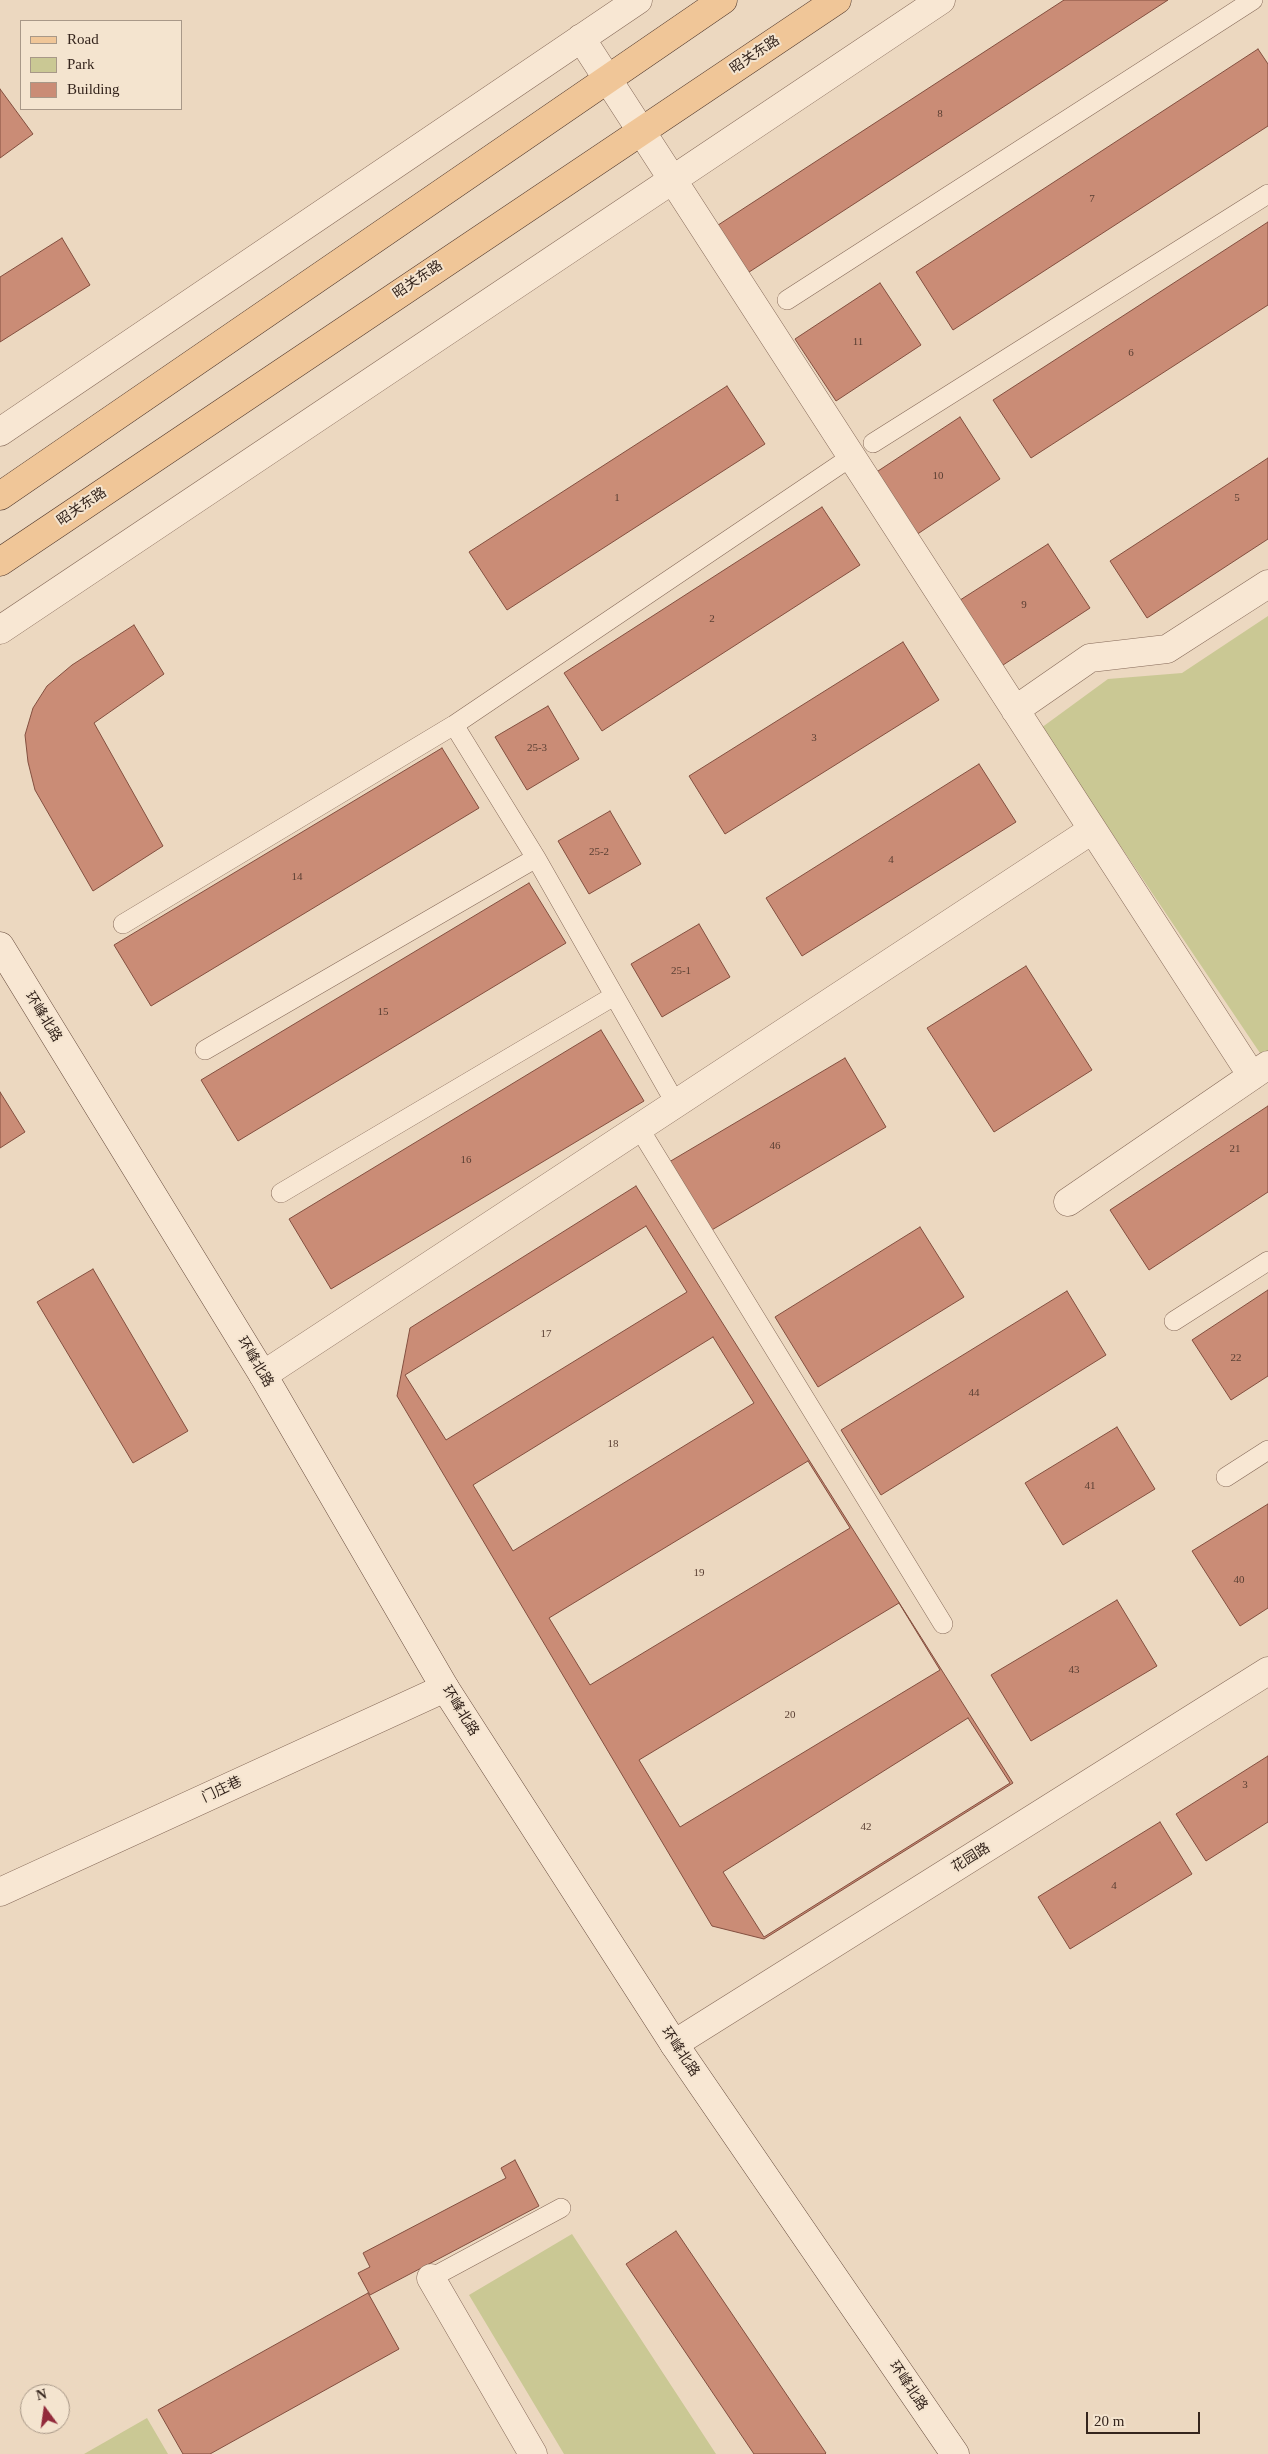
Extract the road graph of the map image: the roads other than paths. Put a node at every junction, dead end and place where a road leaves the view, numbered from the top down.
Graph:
1 (638, 0) edge
2 (723, 0) edge
3 (837, 0) edge
4 (941, 0) edge
5 (1253, 0) edge
6 (581, 38) junction
7 (607, 79) junction
8 (640, 130) junction
9 (672, 180) junction
10 (1268, 194) edge
11 (787, 300) dead end
12 (0, 432) edge
13 (862, 450) junction
14 (0, 496) edge
15 (0, 562) edge
16 (1268, 584) edge
17 (0, 630) edge
18 (1015, 710) junction
19 (454, 725) junction
20 (1092, 830) junction
21 (536, 858) junction
22 (123, 924) dead end
23 (0, 946) edge
24 (614, 996) junction
25 (205, 1050) dead end
26 (1260, 1070) edge
27 (676, 1104) junction
28 (639, 1128) junction
29 (281, 1193) dead end
30 (1068, 1202) dead end
31 (1268, 1261) edge
32 (1174, 1321) dead end
33 (263, 1375) junction
34 (1268, 1450) edge
35 (1226, 1477) dead end
36 (944, 1624) dead end
37 (1268, 1671) edge
38 (445, 1688) junction
39 (0, 1892) edge
40 (674, 2044) junction
41 (561, 2208) dead end
42 (431, 2278) joint
43 (533, 2454) edge
44 (955, 2454) edge

1 - 6 street
2 - 7 main road
3 - 8 main road, 昭关东路
4 - 9 street
5 - 11 lane
6 - 7 street
6 - 12 street
7 - 8 street
7 - 14 main road
8 - 9 street
8 - 15 main road, 昭关东路
9 - 13 street
9 - 17 street
10 - 13 lane
13 - 18 street
13 - 19 lane
16 - 18 street
18 - 20 street
19 - 21 lane
19 - 22 lane
20 - 26 street
20 - 27 street
21 - 24 lane
21 - 25 lane
23 - 33 street, 环峰北路
24 - 27 lane
24 - 29 lane
26 - 30 street
27 - 28 street
28 - 33 street
28 - 36 lane
31 - 32 lane
33 - 38 street, 环峰北路
34 - 35 lane
37 - 40 street, 花园路
38 - 39 street, 门庄巷
38 - 40 street, 环峰北路
40 - 44 street, 环峰北路
41 - 42 lane
42 - 43 street

